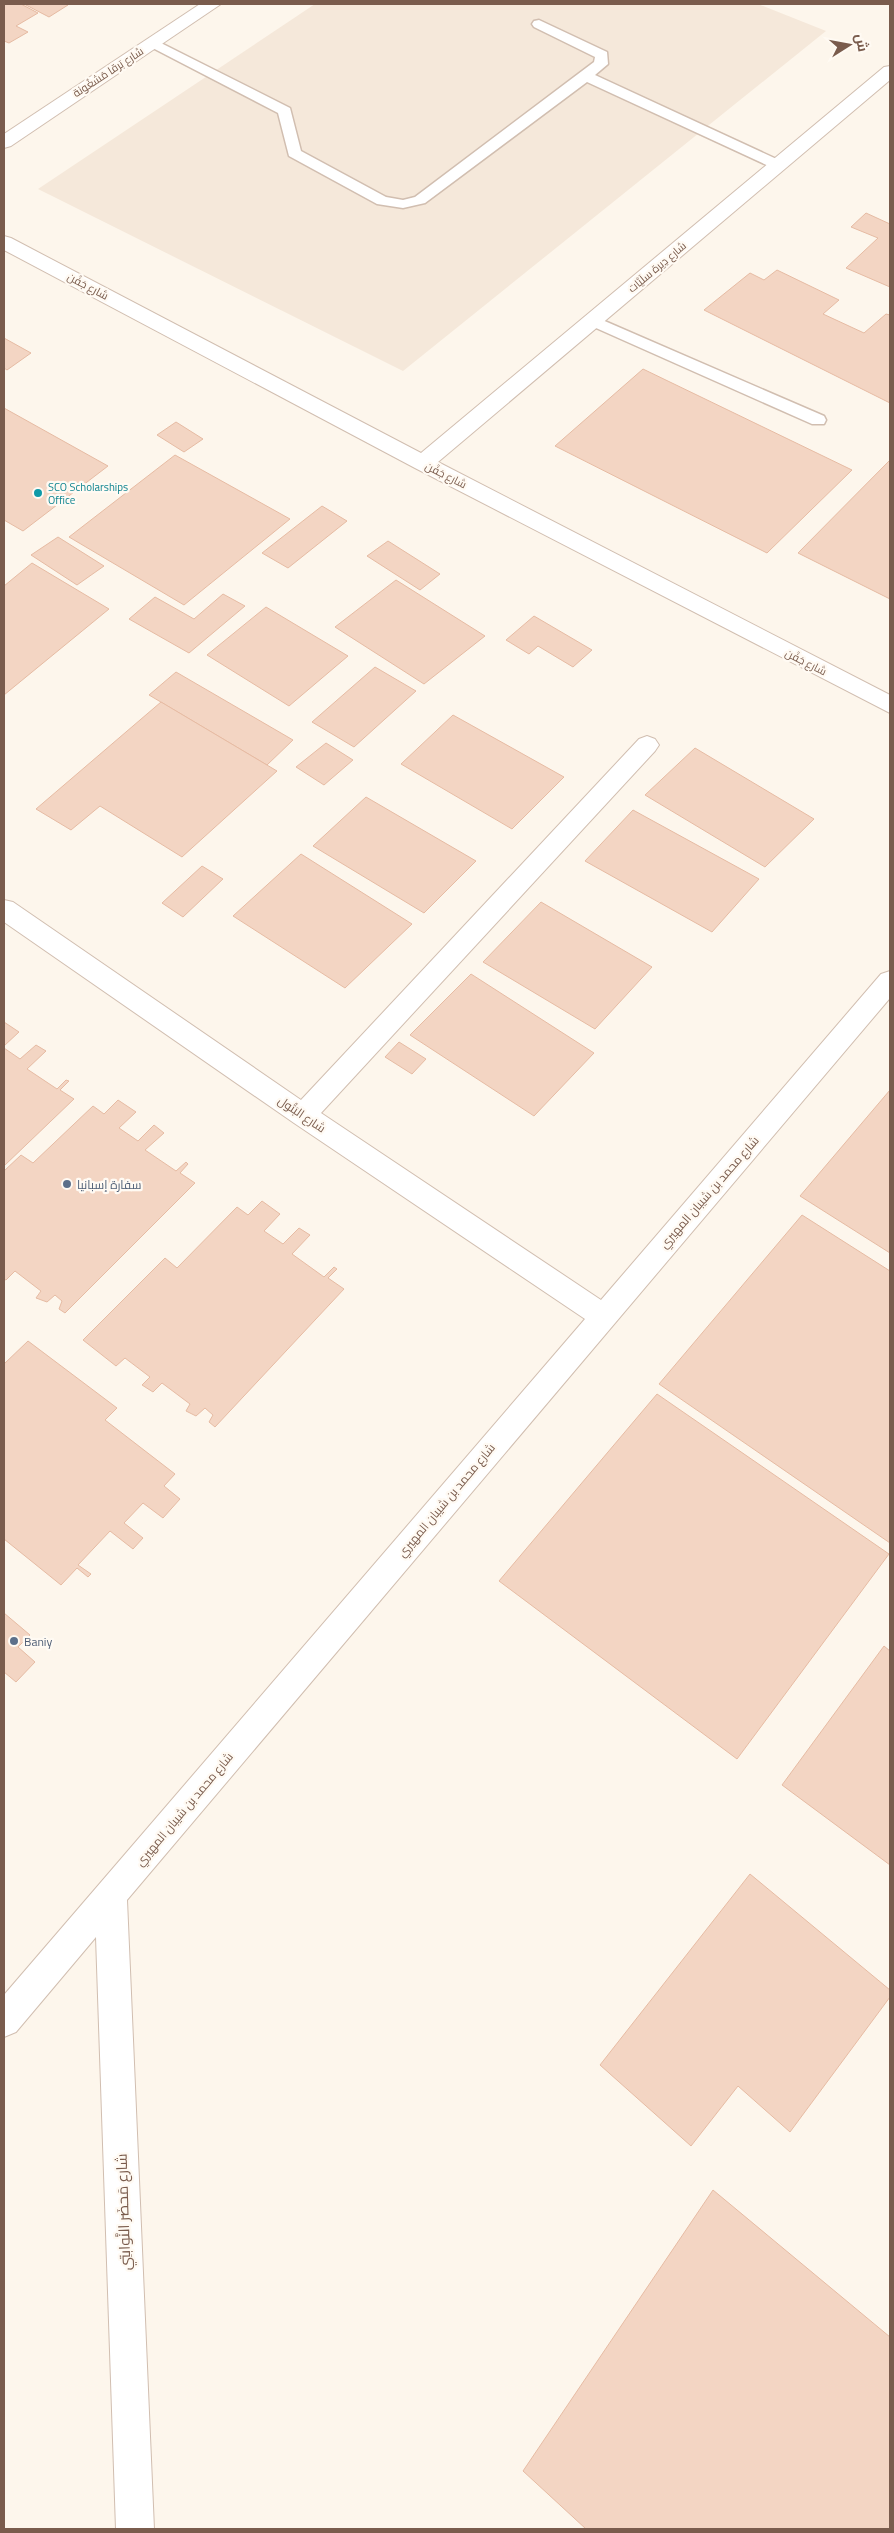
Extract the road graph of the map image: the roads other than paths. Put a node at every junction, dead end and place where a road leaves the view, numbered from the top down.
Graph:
1 (212, 4) edge
2 (539, 24) dead end
3 (152, 44) junction
4 (890, 72) edge
5 (586, 76) junction
6 (4, 142) edge
7 (778, 166) junction
8 (4, 242) edge
9 (593, 321) junction
10 (818, 420) dead end
11 (423, 463) junction
12 (890, 705) edge
13 (647, 745) dead end
14 (4, 909) edge
15 (890, 981) edge
16 (302, 1115) junction
17 (603, 1316) junction
18 (111, 1895) junction
19 (4, 2020) edge
20 (135, 2529) edge

1 - 3 street, شارع بَرقا مَشغُونة
2 - 5 lane
3 - 5 lane
3 - 6 street, شارع بَرقا مَشغُونة
4 - 7 street, شارع دِيرة سلَيَّات
5 - 7 lane
7 - 9 street, شارع دِيرة سلَيَّات
8 - 11 street, شارع جَفْن
9 - 10 lane
9 - 11 street, شارع دِيرة سلَيَّات
11 - 12 street, شارع جَفْن
13 - 16 street
14 - 16 street, شارع البَتُول
15 - 17 street, شارع محمد بن شيبان المهيري
16 - 17 street, شارع البَتُول
17 - 18 street, شارع محمد بن شيبان المهيري
18 - 19 street, شارع محمد بن شيبان المهيري
18 - 20 street, شارع مَحضَر النَّوابتِي

